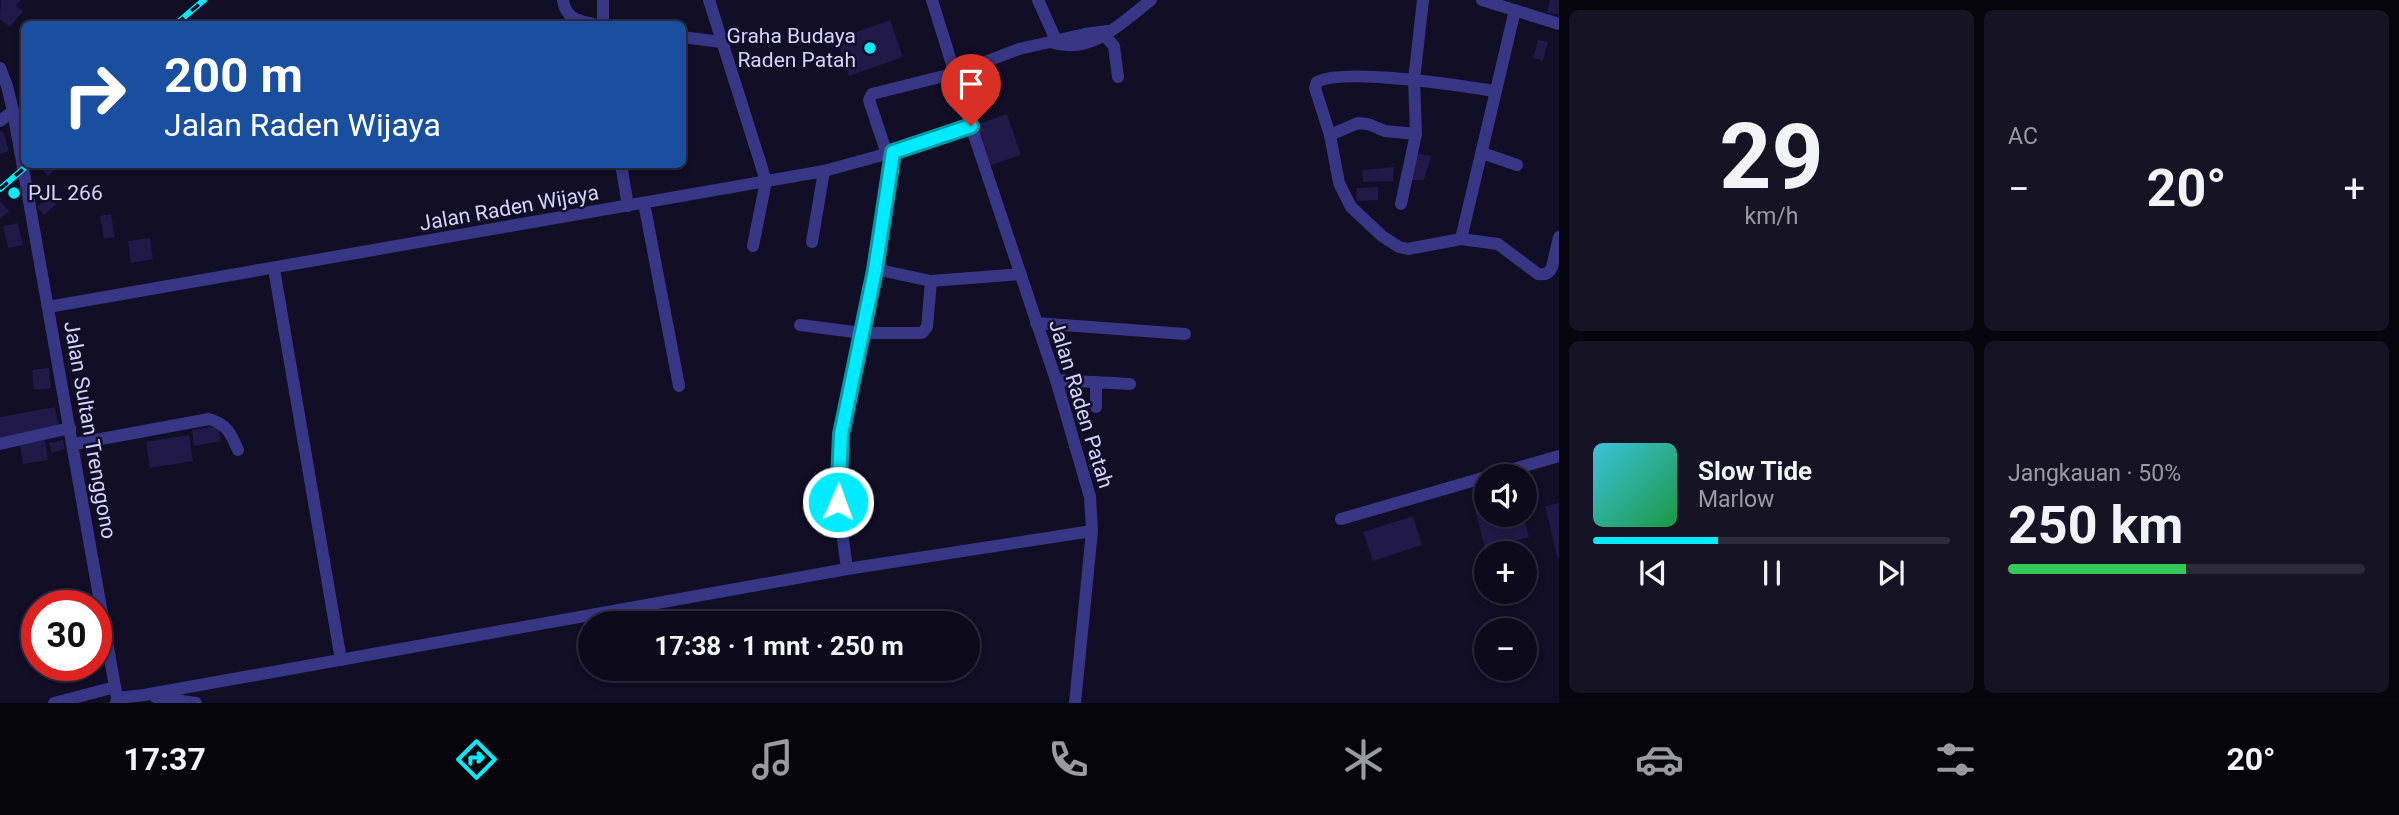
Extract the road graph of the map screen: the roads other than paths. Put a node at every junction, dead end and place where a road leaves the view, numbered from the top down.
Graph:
1 (563, 0) edge
2 (603, 0) edge
3 (709, 0) edge
4 (932, 0) edge
5 (1038, 0) edge
6 (1151, 0) edge
7 (1423, 0) edge
8 (1482, 0) edge
9 (1512, 6) edge
10 (580, 21) edge
11 (603, 21) edge
12 (1559, 24) edge
13 (1106, 33) junction
14 (686, 38) edge
15 (1053, 41) junction
16 (721, 42) junction
17 (0, 69) edge
18 (956, 73) junction
19 (1118, 77) dead end
20 (1414, 79) junction
21 (1496, 91) junction
22 (13, 111) junction
23 (0, 121) edge
24 (971, 126) junction
25 (1416, 134) junction
26 (1330, 135) junction
27 (890, 153) junction
28 (1482, 153) junction
29 (21, 157) edge
30 (1517, 165) dead end
31 (23, 168) edge
32 (622, 168) edge
33 (824, 171) junction
34 (766, 181) junction
35 (644, 203) junction
36 (1401, 204) dead end
37 (628, 206) junction
38 (1559, 236) edge
39 (1461, 239) junction
40 (812, 242) dead end
41 (753, 246) dead end
42 (274, 269) junction
43 (875, 270) junction
44 (1021, 274) junction
45 (931, 281) junction
46 (48, 307) junction
47 (1035, 323) junction
48 (800, 325) dead end
49 (862, 333) junction
50 (1185, 334) dead end
51 (1055, 380) junction
52 (1096, 382) junction
53 (1130, 384) dead end
54 (679, 386) dead end
55 (1096, 407) dead end
56 (71, 428) junction
57 (0, 444) edge
58 (74, 444) junction
59 (238, 450) dead end
60 (1559, 456) edge
61 (1532, 464) edge
62 (1474, 481) edge
63 (1341, 519) dead end
64 (1092, 531) junction
65 (847, 569) junction
66 (341, 660) junction
67 (144, 695) junction
68 (117, 698) edge
69 (187, 702) edge
70 (54, 703) edge
71 (1075, 703) edge

1 - 10 street
2 - 11 street
3 - 16 street
4 - 18 street, Jalan Raden Patah
5 - 15 street
6 - 13 street
7 - 20 street
8 - 9 street
9 - 12 street
9 - 21 street
13 - 15 street
13 - 19 street
14 - 16 street
15 - 18 street
16 - 34 street
17 - 22 street, Jalan Sultan Trenggono
18 - 24 street, Jalan Raden Patah
18 - 27 street
20 - 21 street
20 - 25 street
20 - 26 street
21 - 28 street
22 - 23 street
22 - 29 street, Jalan Sultan Trenggono
24 - 27 street, Jalan Raden Wijaya
24 - 44 street, Jalan Raden Patah
25 - 26 street
25 - 36 street
26 - 39 street
27 - 33 street, Jalan Raden Wijaya
27 - 43 street
28 - 30 street
28 - 39 street
31 - 46 street, Jalan Sultan Trenggono
32 - 37 street
33 - 34 street, Jalan Raden Wijaya
33 - 40 street
34 - 35 street, Jalan Raden Wijaya
34 - 41 street
35 - 37 street, Jalan Raden Wijaya
35 - 54 street
37 - 42 street, Jalan Raden Wijaya
38 - 39 street
42 - 46 street, Jalan Raden Wijaya
42 - 66 street
43 - 45 street
43 - 49 street
44 - 45 street
44 - 47 street, Jalan Raden Patah
45 - 49 street
46 - 56 street, Jalan Sultan Trenggono
47 - 50 street
47 - 51 street, Jalan Raden Patah
48 - 49 street
49 - 65 street
51 - 52 street
51 - 64 street, Jalan Raden Patah
52 - 53 street
52 - 55 street
56 - 57 street
56 - 58 street, Jalan Sultan Trenggono
58 - 59 street
58 - 68 street, Jalan Sultan Trenggono
60 - 61 street
62 - 63 street
64 - 65 street
64 - 71 street, Jalan Raden Patah
65 - 66 street
66 - 67 street
67 - 68 street
67 - 69 street
68 - 70 street

